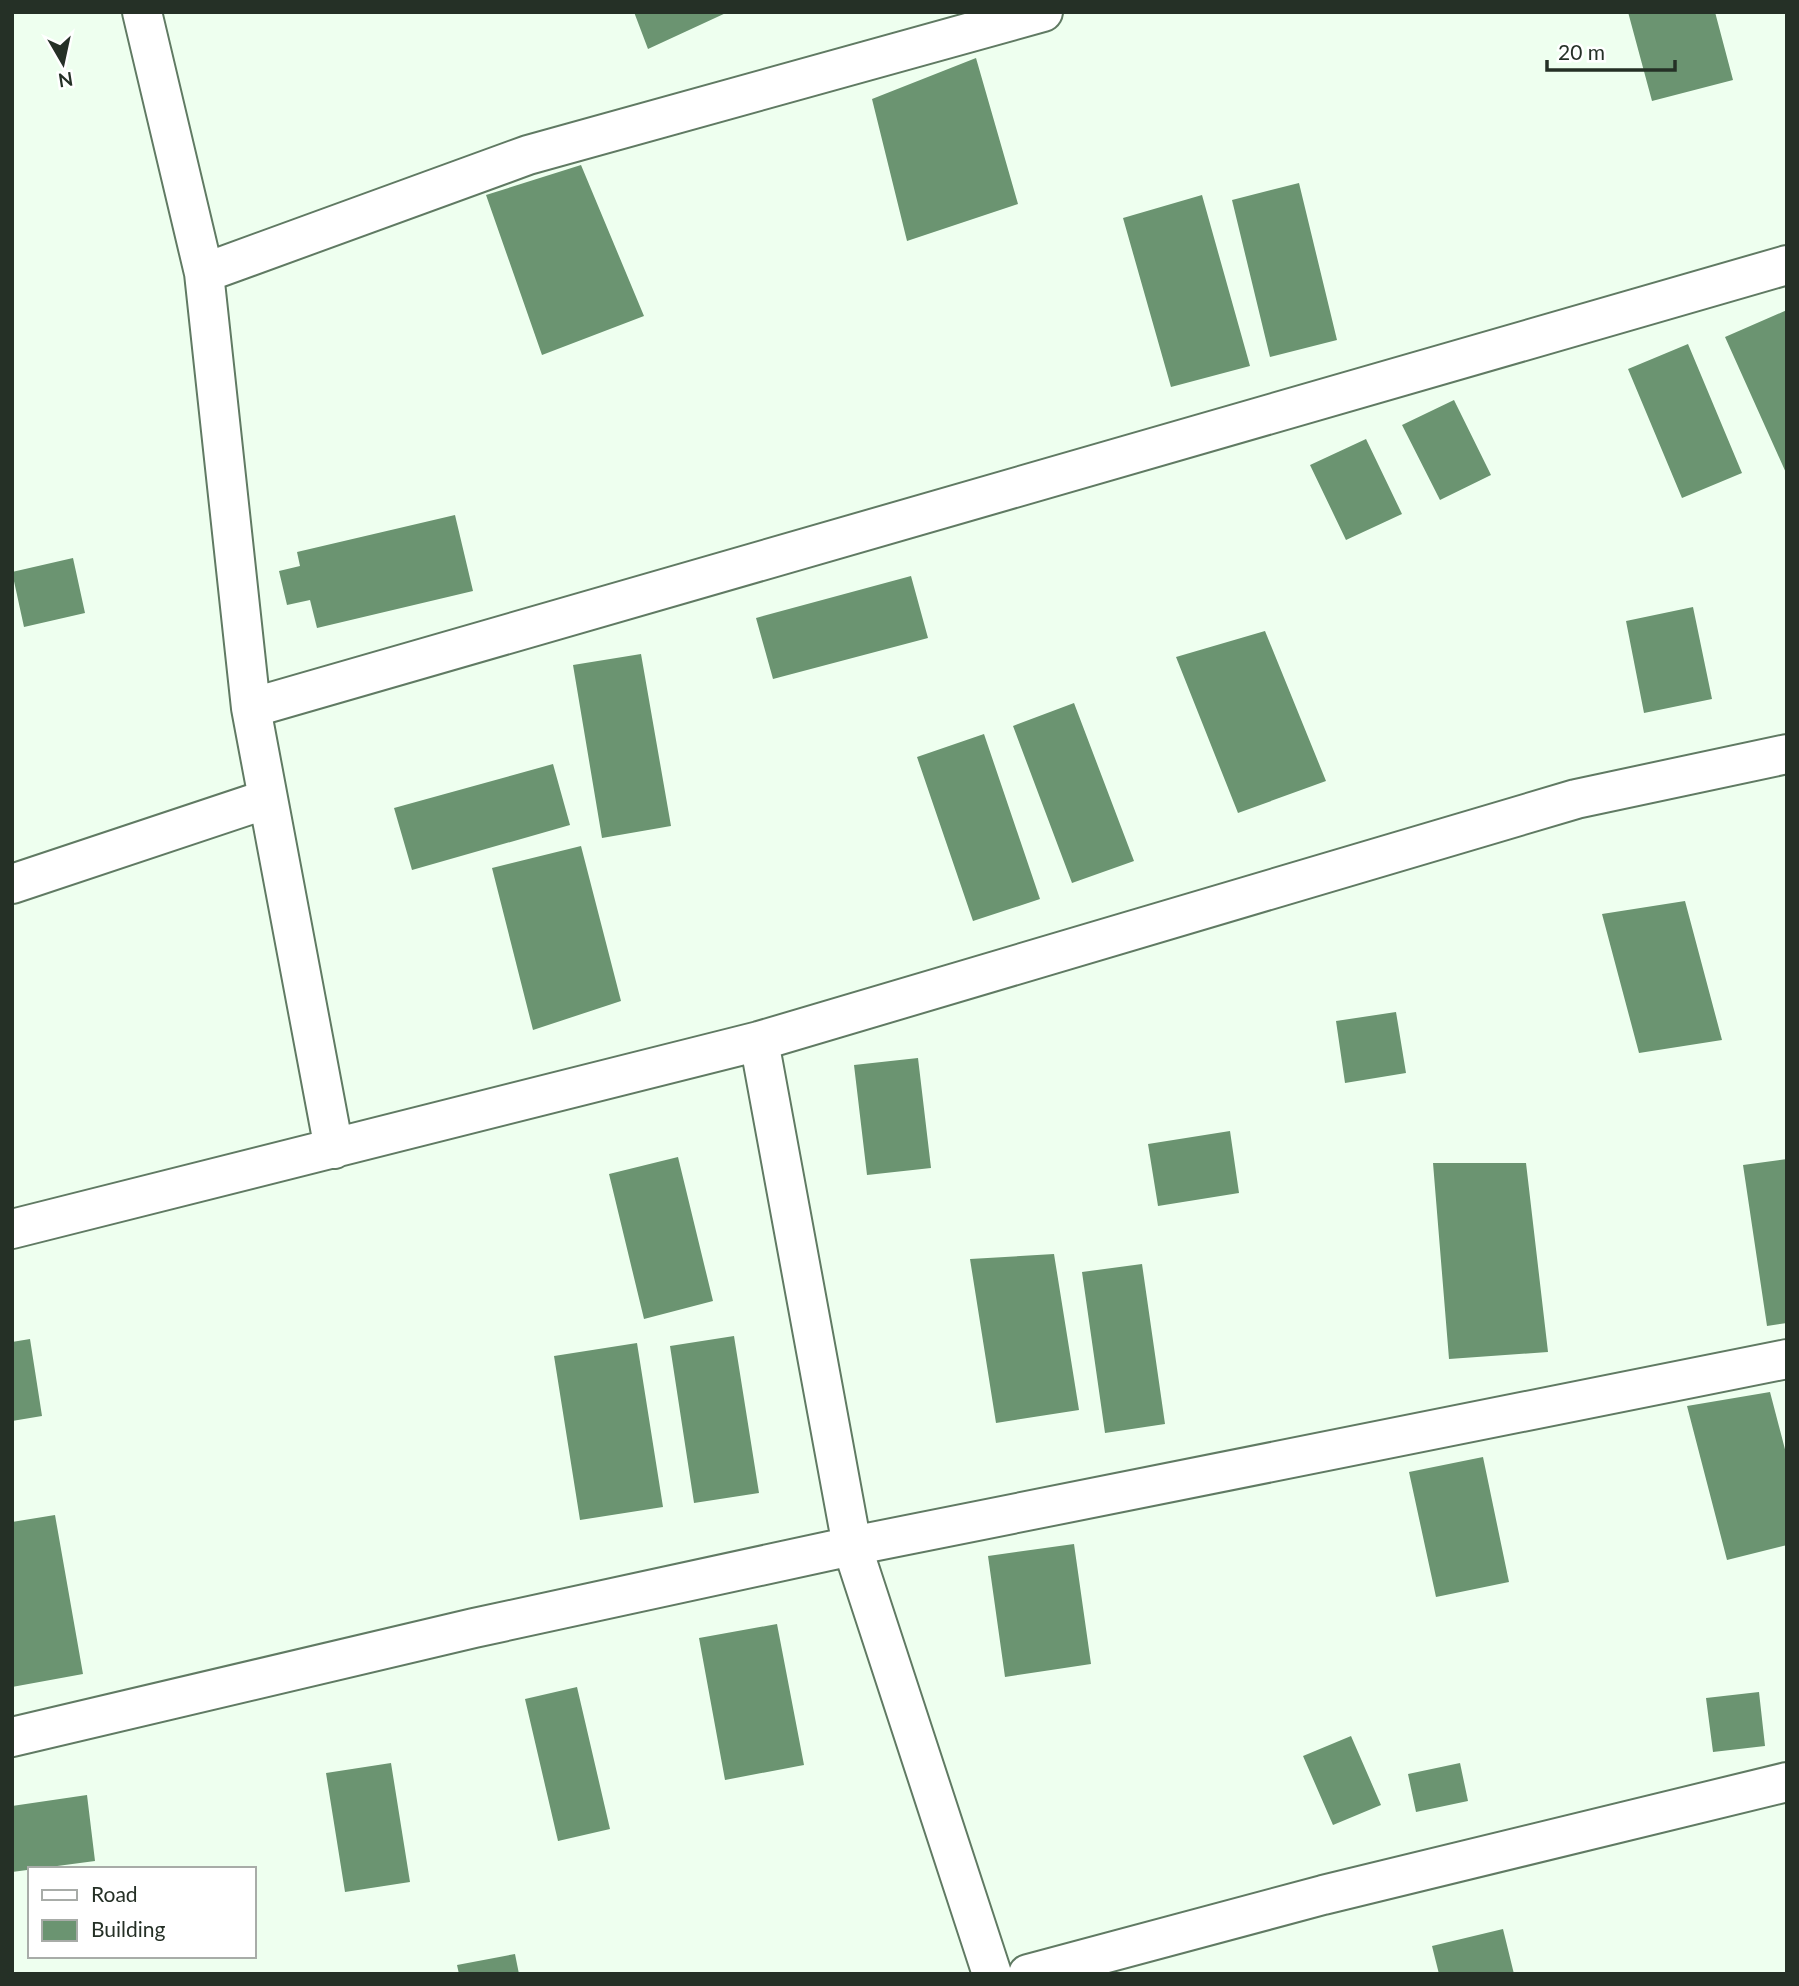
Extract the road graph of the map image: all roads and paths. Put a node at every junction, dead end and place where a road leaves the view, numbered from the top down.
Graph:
1 (142, 12) edge
2 (1043, 12) edge
3 (990, 19) edge
4 (1787, 265) edge
5 (204, 273) junction
6 (251, 708) junction
7 (1787, 754) edge
8 (267, 799) junction
9 (12, 884) edge
10 (759, 1041) junction
11 (334, 1149) junction
12 (12, 1229) edge
13 (1787, 1359) edge
14 (852, 1546) junction
15 (12, 1737) edge
16 (1787, 1782) edge
17 (992, 1974) edge
18 (1028, 1974) edge

1 - 5 street
2 - 3 street
3 - 5 street
4 - 6 street
5 - 6 street
6 - 8 street
7 - 10 street
8 - 9 street
8 - 11 street
10 - 11 street
10 - 14 street
11 - 12 street
13 - 14 street
14 - 15 street
14 - 17 street
16 - 18 street

